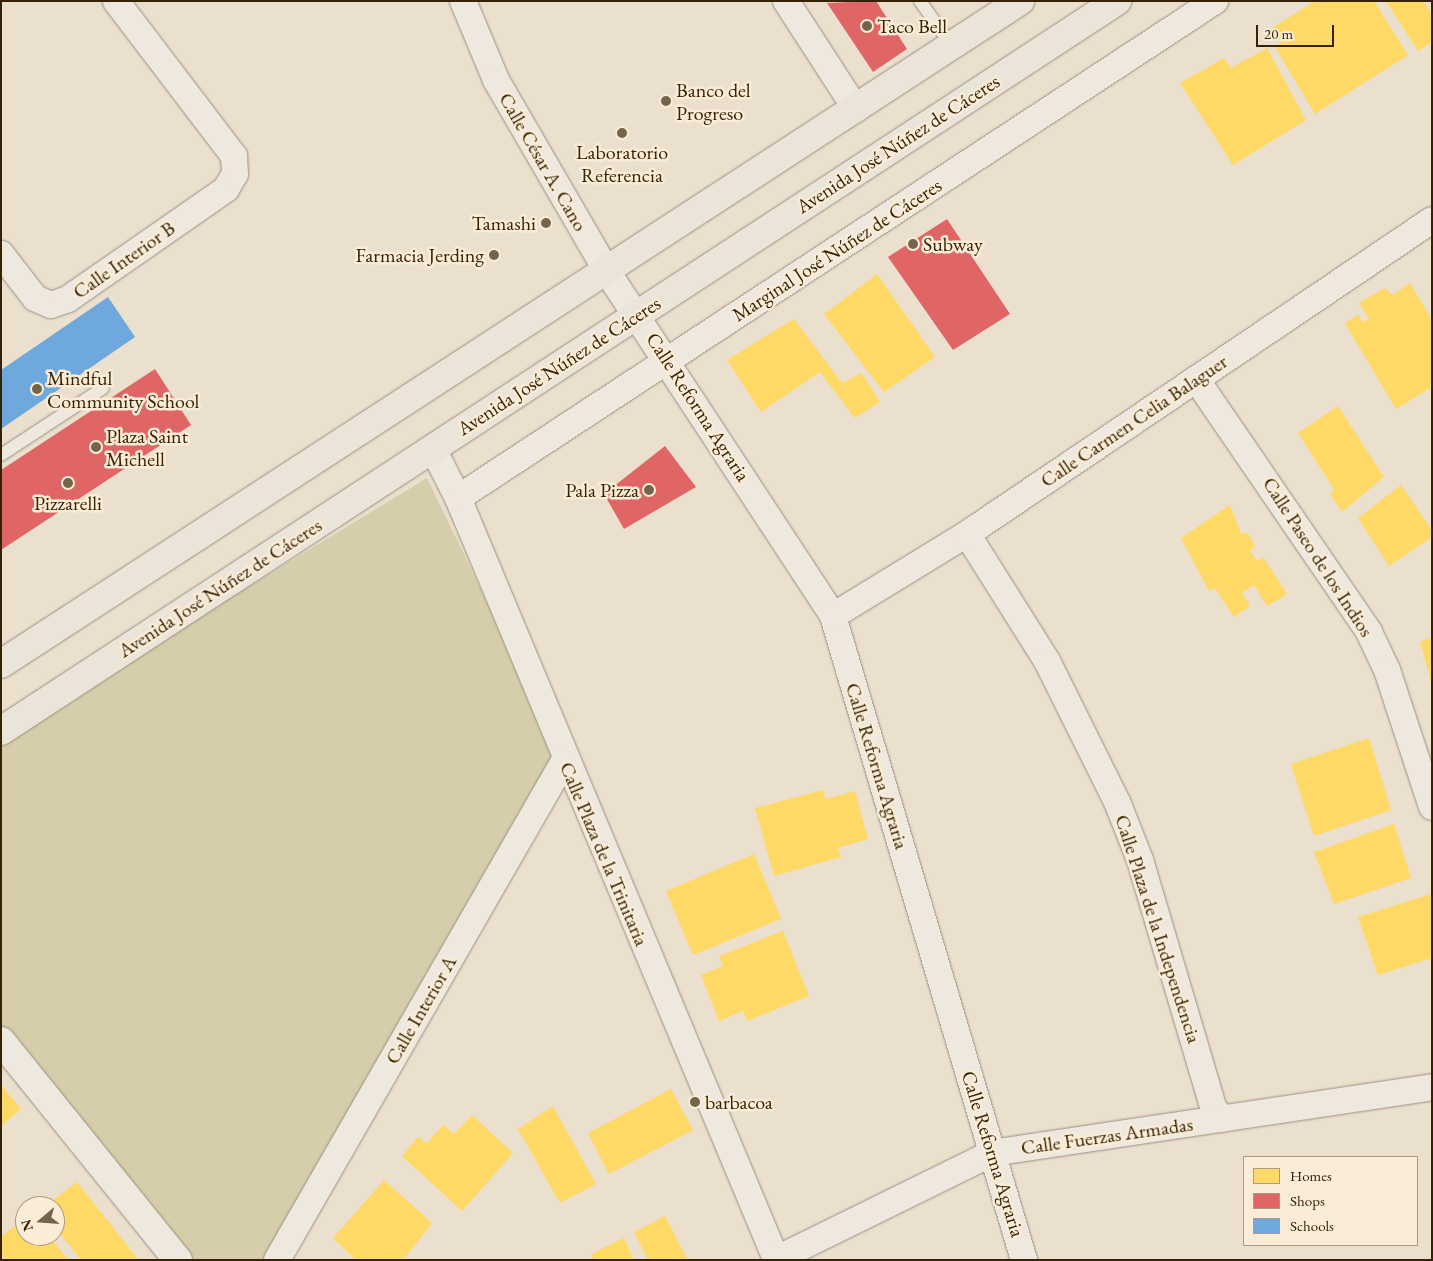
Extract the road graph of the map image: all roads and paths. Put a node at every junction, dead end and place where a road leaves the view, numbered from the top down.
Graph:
1 (116, 1) edge
2 (463, 1) edge
3 (786, 1) edge
4 (920, 1) edge
5 (1020, 1) edge
6 (1117, 1) edge
7 (1216, 1) edge
8 (952, 46) junction
9 (856, 108) junction
10 (1429, 229) edge
11 (1, 254) edge
12 (606, 270) junction
13 (637, 315) junction
14 (668, 361) junction
15 (1196, 379) junction
16 (103, 388) dead end
17 (432, 449) junction
18 (1, 455) edge
19 (458, 498) junction
20 (967, 534) junction
21 (833, 616) junction
22 (1, 664) edge
23 (1, 731) edge
24 (564, 761) junction
25 (1432, 807) edge
26 (1, 1041) edge
27 (1432, 1087) edge
28 (1222, 1119) junction
29 (992, 1153) junction
30 (178, 1260) edge
31 (277, 1260) edge
32 (776, 1260) edge
33 (1024, 1260) edge

1 - 11 street, Calle Interior B
2 - 12 street, Calle César A. Cano
3 - 9 street
4 - 8 lane
5 - 8 main road
6 - 13 main road, Avenida José Núñez de Cáceres
7 - 14 street, Marginal José Núñez de Cáceres
8 - 9 main road
9 - 12 main road
10 - 15 street, Calle Carmen Celia Balaguer
12 - 13 street, Calle César A. Cano
12 - 22 main road
13 - 14 street, Calle Reforma Agraria
13 - 17 main road, Avenida José Núñez de Cáceres
14 - 19 street, Marginal José Núñez de Cáceres
14 - 21 street, Calle Reforma Agraria
15 - 20 street, Calle Carmen Celia Balaguer
15 - 25 street, Calle Paseo de los Indios
16 - 18 lane
17 - 19 street, Calle Plaza de la Trinitaria
17 - 23 main road, Avenida José Núñez de Cáceres
19 - 24 street, Calle Plaza de la Trinitaria
20 - 21 street, Calle Carmen Celia Balaguer
20 - 28 street, Calle Plaza de la Independencia
21 - 29 street, Calle Reforma Agraria
24 - 31 street, Calle Interior A
24 - 32 street, Calle Plaza de la Trinitaria
26 - 30 street
27 - 28 street, Calle Fuerzas Armadas
28 - 29 street, Calle Fuerzas Armadas
29 - 32 street, Calle Fuerzas Armadas
29 - 33 street, Calle Reforma Agraria

